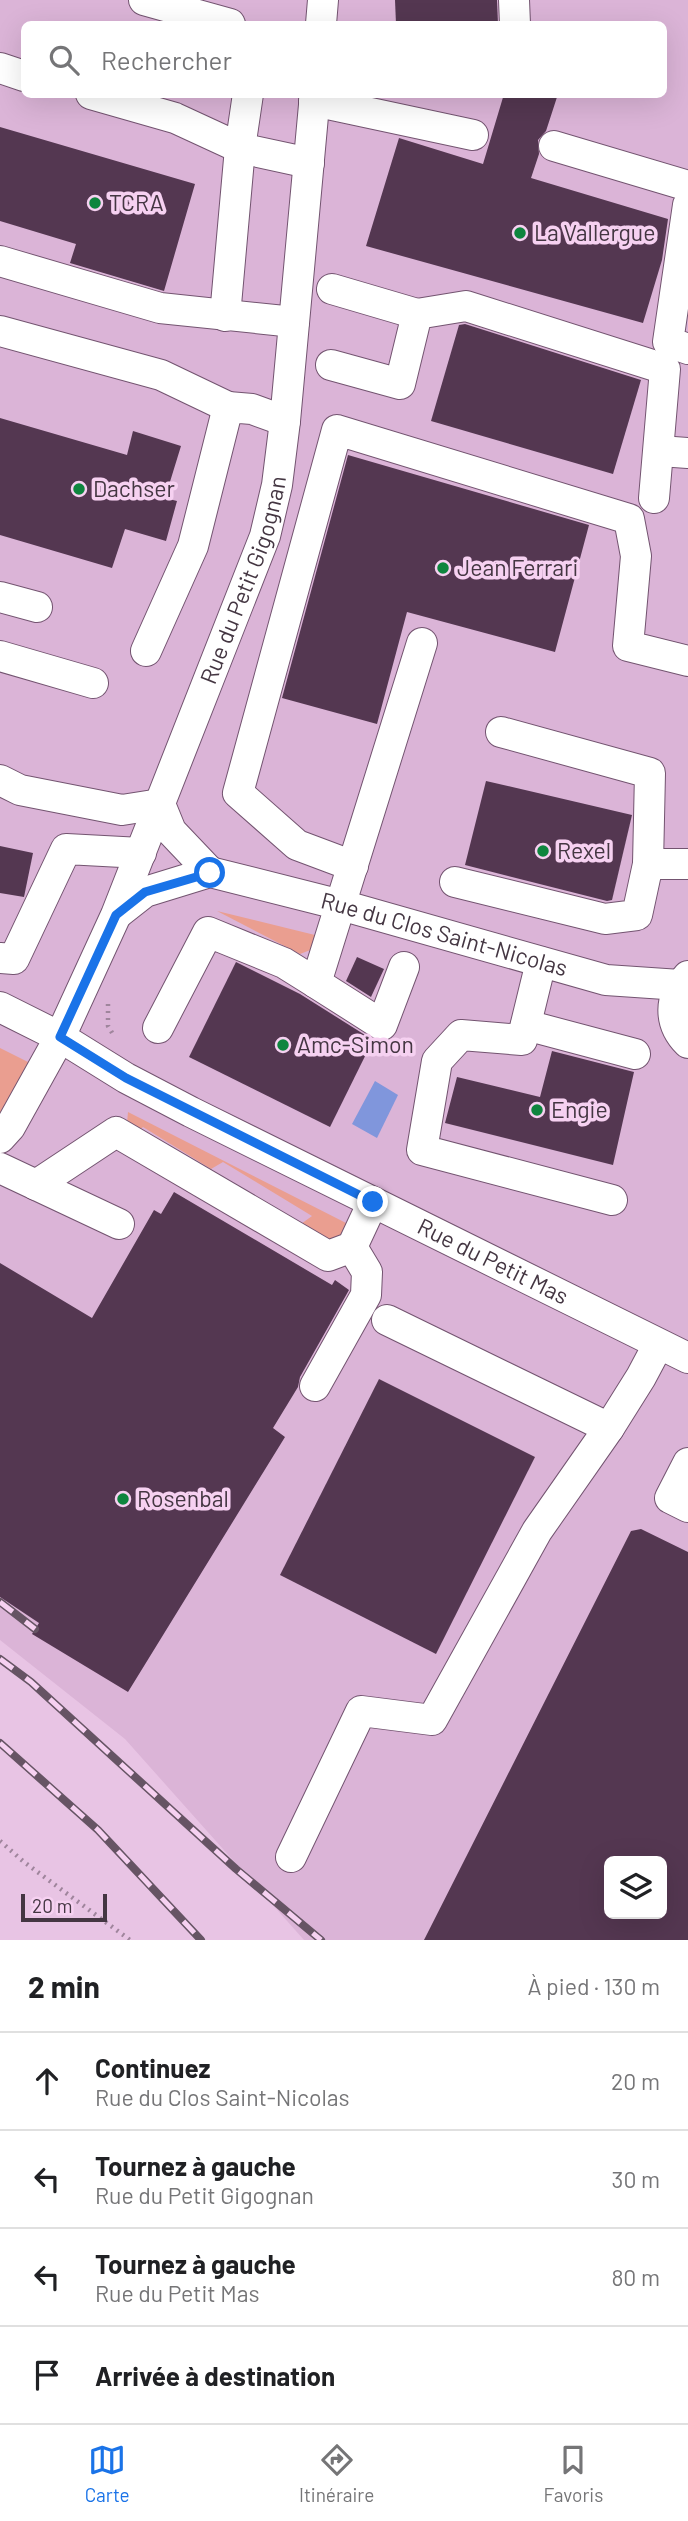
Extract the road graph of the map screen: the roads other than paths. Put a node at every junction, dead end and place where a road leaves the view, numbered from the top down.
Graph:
1 (144, 0) edge
2 (323, 0) edge
3 (514, 0) edge
4 (219, 21) edge
5 (321, 21) edge
6 (515, 21) edge
7 (0, 68) edge
8 (21, 75) edge
9 (105, 98) edge
10 (247, 98) edge
11 (315, 98) edge
12 (473, 135) dead end
13 (554, 146) dead end
14 (240, 148) junction
15 (309, 163) junction
16 (688, 186) edge
17 (688, 205) edge
18 (0, 261) edge
19 (332, 289) dead end
20 (417, 314) junction
21 (225, 316) junction
22 (294, 322) junction
23 (0, 331) edge
24 (688, 349) edge
25 (331, 365) dead end
26 (228, 407) junction
27 (285, 421) junction
28 (674, 452) edge
29 (654, 498) dead end
30 (0, 597) edge
31 (37, 607) dead end
32 (422, 643) dead end
33 (146, 650) dead end
34 (0, 656) edge
35 (688, 661) edge
36 (93, 683) dead end
37 (501, 732) dead end
38 (0, 780) edge
39 (160, 804) junction
40 (141, 853) junction
41 (648, 863) junction
42 (688, 864) edge
43 (353, 866) junction
44 (210, 873) junction
45 (455, 882) dead end
46 (341, 905) junction
47 (116, 915) junction
48 (0, 958) edge
49 (541, 962) junction
50 (404, 967) dead end
51 (684, 981) edge
52 (316, 983) junction
53 (0, 1007) edge
54 (526, 1024) junction
55 (158, 1028) dead end
56 (60, 1037) junction
57 (688, 1043) edge
58 (635, 1054) dead end
59 (0, 1138) edge
60 (0, 1168) edge
61 (36, 1185) junction
62 (612, 1200) dead end
63 (373, 1202) junction
64 (118, 1224) dead end
65 (352, 1247) junction
66 (387, 1321) dead end
67 (680, 1352) edge
68 (315, 1386) dead end
69 (609, 1428) junction
70 (688, 1463) edge
71 (688, 1507) edge
72 (291, 1857) dead end

1 - 4 street
2 - 5 street
3 - 6 street
7 - 8 street
9 - 14 street
10 - 14 street
11 - 12 street
11 - 15 street, Rue du Petit Gigognan
13 - 16 street
14 - 15 street
14 - 21 street
15 - 22 street, Rue du Petit Gigognan
17 - 24 street
18 - 21 street
19 - 20 street
20 - 25 street
20 - 28 street
21 - 22 street
22 - 27 street, Rue du Petit Gigognan
23 - 26 street
26 - 27 street
26 - 33 street
27 - 39 street, Rue du Petit Gigognan
28 - 29 street
30 - 31 street
32 - 43 street
34 - 36 street
35 - 43 street
37 - 41 street
38 - 39 street
39 - 40 street, Rue du Petit Gigognan
39 - 44 street
40 - 47 street, Rue du Petit Gigognan
40 - 48 street
41 - 42 street
41 - 45 street
43 - 46 street
44 - 46 street, Rue du Clos Saint-Nicolas
44 - 47 street
46 - 49 street, Rue du Clos Saint-Nicolas
46 - 52 street
47 - 56 street, Rue du Petit Gigognan
49 - 51 street, Rue du Clos Saint-Nicolas
49 - 54 street
50 - 52 street
51 - 57 street
52 - 55 street
53 - 56 street, Rue du Petit Mas
54 - 58 street
54 - 62 street
56 - 59 street, Rue du Petit Gigognan
56 - 63 street, Rue du Petit Mas
60 - 61 street
61 - 64 street
61 - 65 street
63 - 65 street
63 - 67 street, Rue du Petit Mas
65 - 68 street
66 - 69 street
67 - 69 street
69 - 72 street
70 - 71 street

